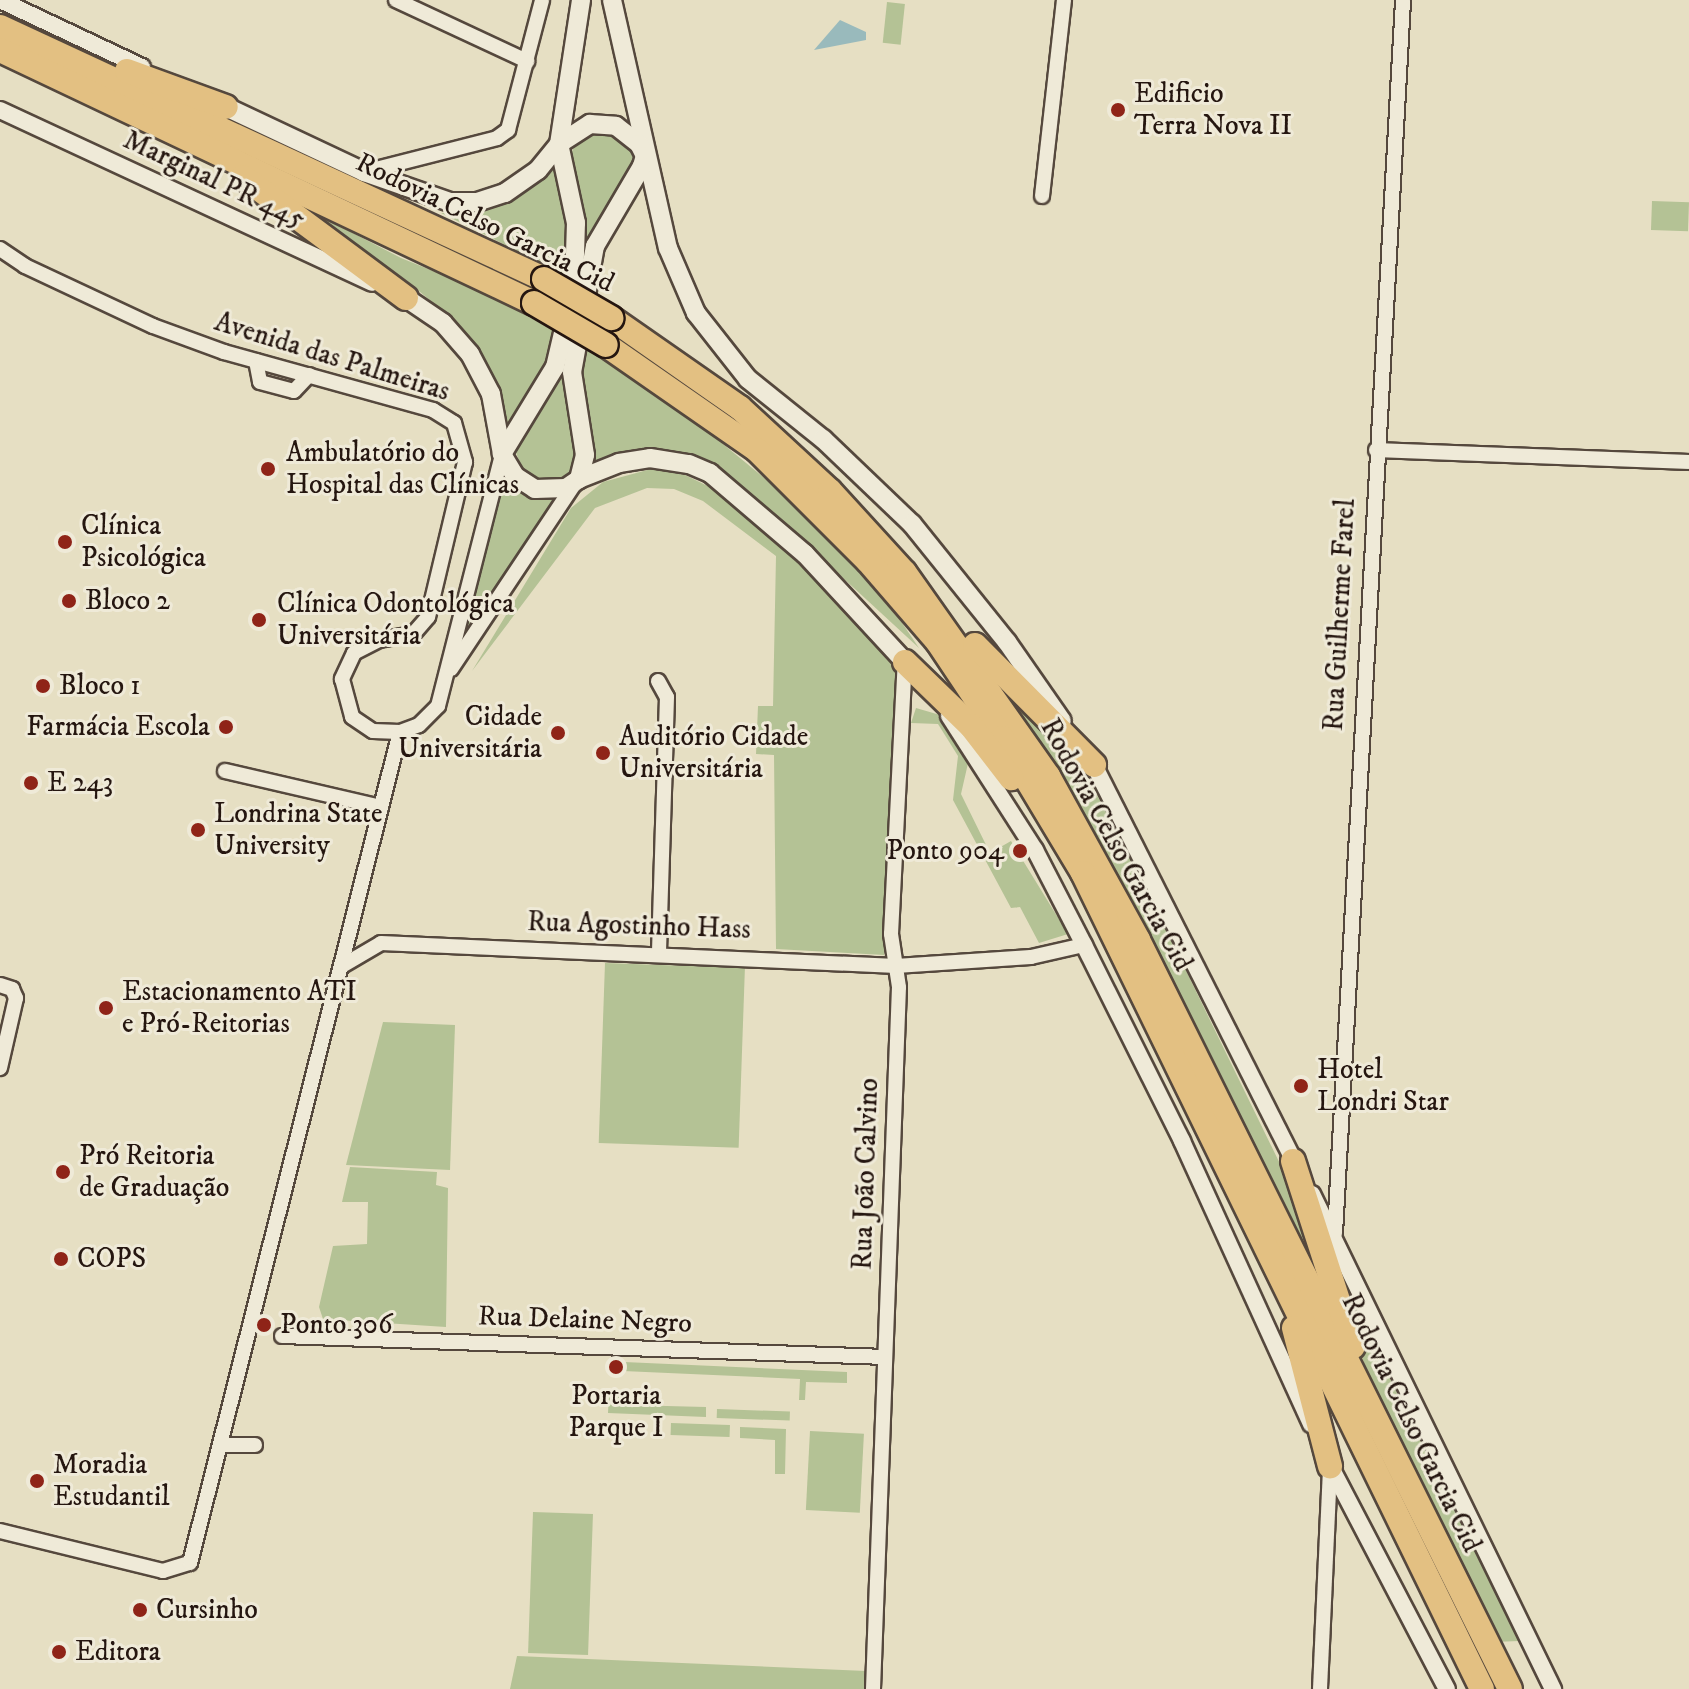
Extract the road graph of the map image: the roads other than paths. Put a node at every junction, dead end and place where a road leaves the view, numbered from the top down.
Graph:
1 (0, 0) edge
2 (396, 0) edge
3 (542, 0) edge
4 (581, 0) edge
5 (612, 0) edge
6 (1064, 0) edge
7 (1403, 0) edge
8 (0, 27) edge
9 (0, 50) edge
10 (527, 61) junction
11 (226, 107) junction
12 (0, 110) edge
13 (188, 139) junction
14 (559, 144) junction
15 (645, 156) junction
16 (364, 172) junction
17 (1042, 196) dead end
18 (0, 249) edge
19 (406, 298) junction
20 (1376, 450) junction
21 (502, 454) junction
22 (1689, 462) edge
23 (579, 479) junction
24 (904, 572) junction
25 (905, 662) junction
26 (446, 675) junction
27 (658, 681) dead end
28 (400, 732) junction
29 (1094, 765) junction
30 (225, 771) dead end
31 (381, 807) junction
32 (1083, 873) junction
33 (1084, 945) junction
34 (659, 953) junction
35 (342, 966) junction
36 (896, 966) junction
37 (0, 985) edge
38 (0, 1068) edge
39 (1293, 1161) junction
40 (1335, 1233) junction
41 (1281, 1279) junction
42 (282, 1336) dead end
43 (885, 1357) junction
44 (1364, 1396) junction
45 (222, 1445) junction
46 (255, 1445) dead end
47 (1330, 1466) junction
48 (0, 1531) edge
49 (873, 1689) edge
50 (1320, 1689) edge
51 (1447, 1689) edge
52 (1482, 1689) edge
53 (1510, 1689) edge
54 (1553, 1689) edge

1 - 11 street
2 - 10 street
3 - 10 street
4 - 14 main road
5 - 15 main road, Rodovia Celso Garcia Cid
6 - 17 street
7 - 20 street, Rua Guilherme Farel
8 - 11 highway
8 - 24 highway, Rodovia Celso Garcia Cid, bridge
9 - 13 highway, Rodovia Celso Garcia Cid
10 - 16 street
11 - 16 main road
12 - 19 street, Marginal PR 445
13 - 19 highway
13 - 32 highway, Rodovia Celso Garcia Cid, bridge
14 - 15 main road
14 - 16 main road
14 - 21 main road
15 - 23 main road
15 - 29 main road, Rodovia Celso Garcia Cid
18 - 28 street, Avenida das Palmeiras
19 - 21 main road
20 - 22 street
20 - 40 street, Rua Guilherme Farel
21 - 23 main road
21 - 26 street
23 - 25 main road
23 - 26 street
24 - 29 highway
24 - 44 highway, Rodovia Celso Garcia Cid
25 - 32 highway
25 - 33 street
25 - 36 street, Rua João Calvino
26 - 28 street
27 - 34 street
28 - 31 street
29 - 39 street, Rodovia Celso Garcia Cid
30 - 31 street
31 - 35 street
32 - 41 highway, Rodovia Celso Garcia Cid
33 - 36 street, Rua Agostinho Hass
33 - 47 street
34 - 35 street, Rua Agostinho Hass
34 - 36 street, Rua Agostinho Hass
35 - 45 street
36 - 43 street, Rua João Calvino
37 - 38 street
39 - 40 street, Rodovia Celso Garcia Cid
39 - 44 highway
40 - 54 street, Rodovia Celso Garcia Cid
41 - 47 highway
41 - 52 highway, Rodovia Celso Garcia Cid
42 - 43 street, Rua Delaine Negro
43 - 49 street, Rua João Calvino
44 - 53 highway, Rodovia Celso Garcia Cid
45 - 46 street
45 - 48 street
47 - 50 street
47 - 51 street

